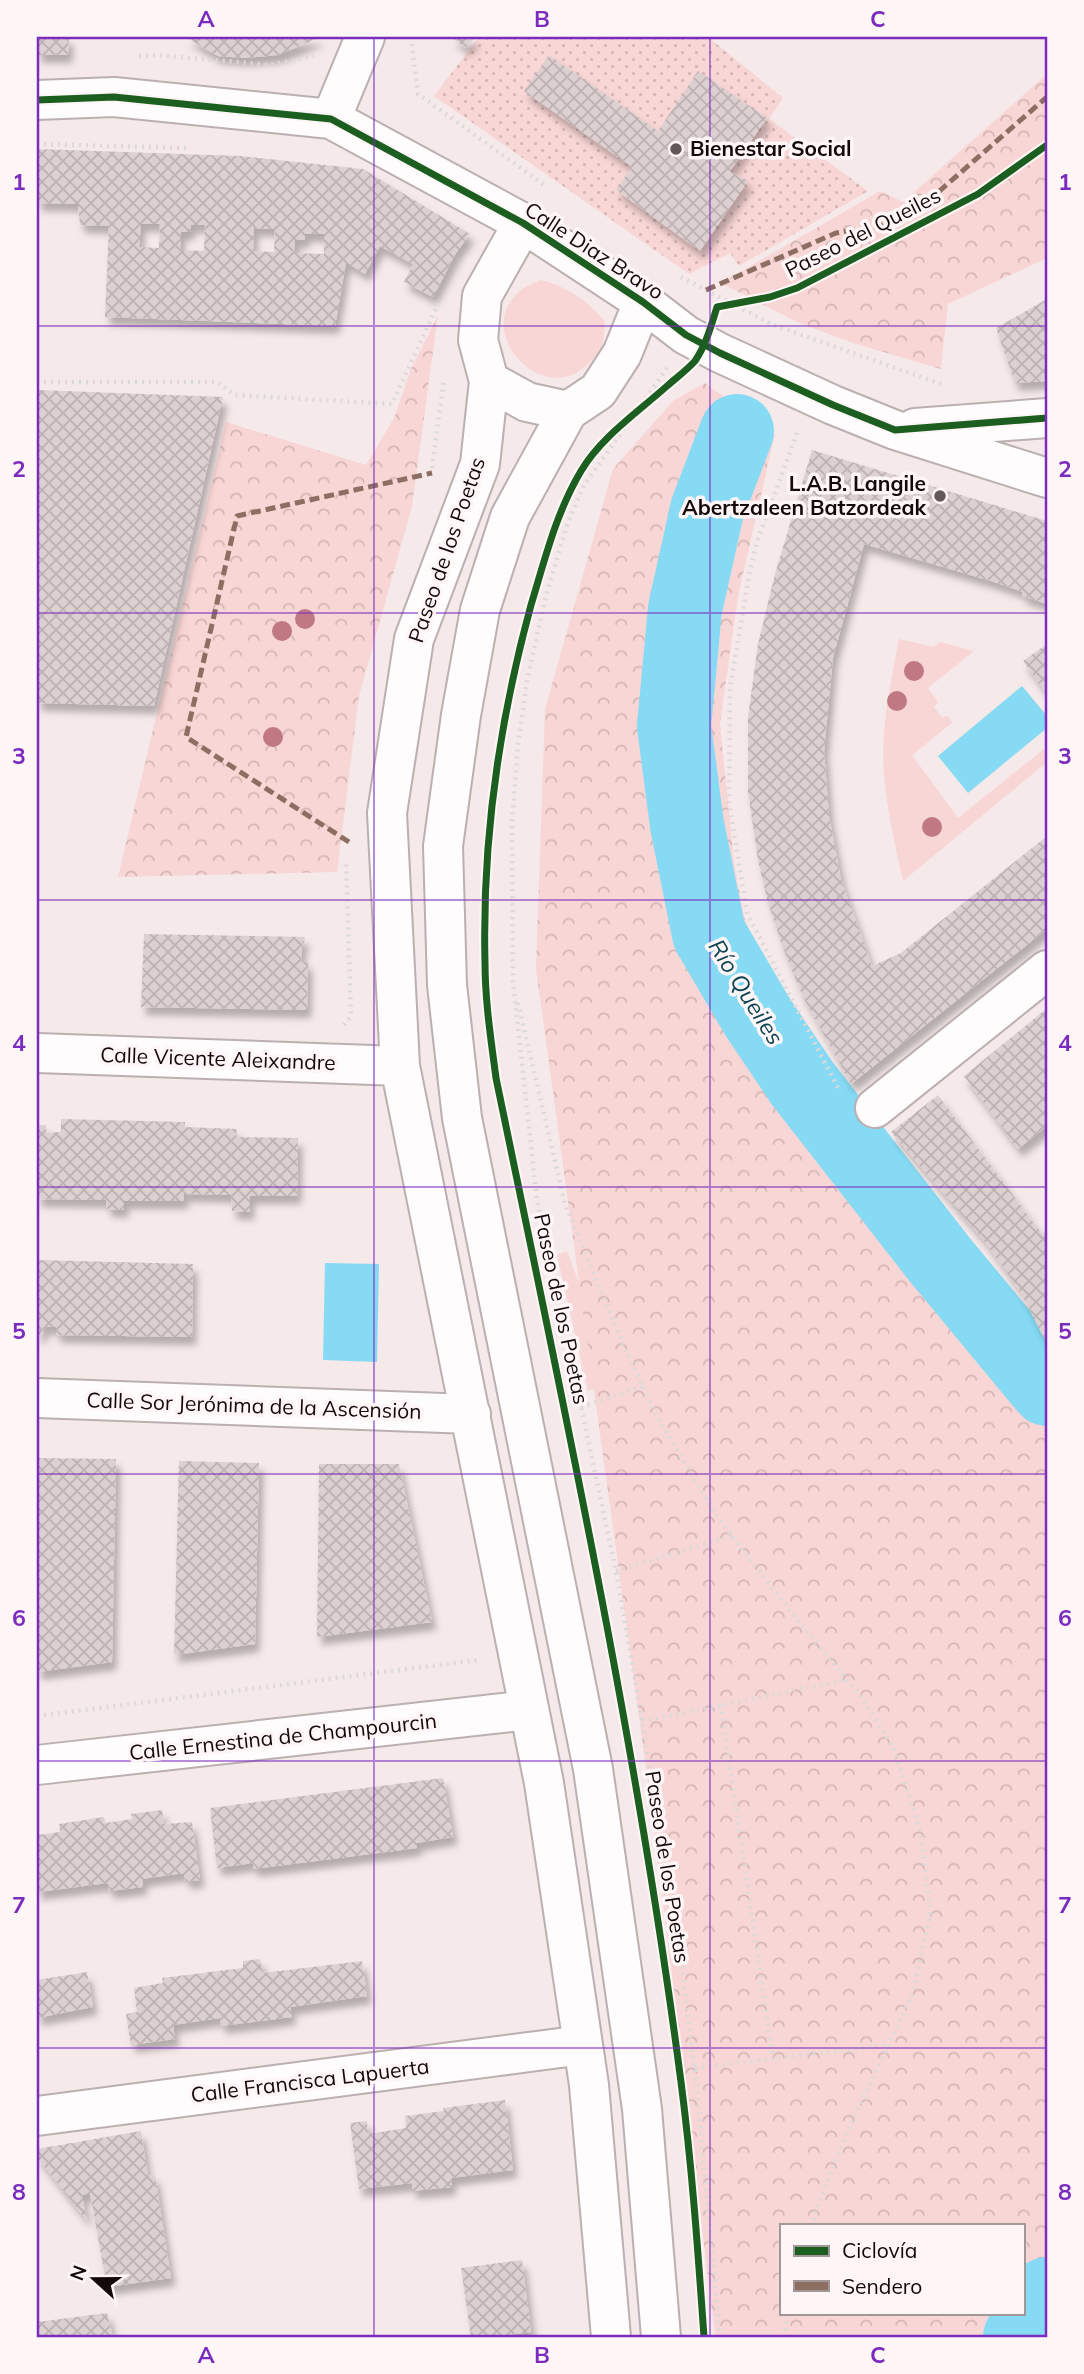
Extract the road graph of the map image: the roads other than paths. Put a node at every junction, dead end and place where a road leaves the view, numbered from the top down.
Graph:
1 (365, 37) edge
2 (37, 100) edge
3 (331, 118) junction
4 (523, 223) junction
5 (643, 302) junction
6 (489, 381) junction
7 (568, 411) junction
8 (1047, 418) edge
9 (895, 430) junction
10 (1047, 478) edge
11 (1047, 970) edge
12 (37, 1053) edge
13 (400, 1066) junction
14 (875, 1108) dead end
15 (37, 1398) edge
16 (471, 1414) junction
17 (529, 1710) junction
18 (37, 1765) edge
19 (583, 2045) junction
20 (37, 2116) edge
21 (611, 2337) edge
22 (661, 2337) edge

1 - 3 street
2 - 3 street, Calle Diaz Bravo
3 - 4 street, Calle Diaz Bravo
4 - 5 street, Calle Diaz Bravo
4 - 6 street, Paseo de los Poetas
5 - 7 street
5 - 9 street, Calle Diaz Bravo
6 - 7 street
6 - 13 street, Paseo de los Poetas
7 - 22 street
8 - 9 street, Calle Diaz Bravo
9 - 10 street
11 - 14 street
12 - 13 street, Calle Vicente Aleixandre
13 - 16 street, Paseo de los Poetas
15 - 16 street, Calle Sor Jerónima de la Ascensión
16 - 17 street, Paseo de los Poetas
17 - 18 street, Calle Ernestina de Champourcin
17 - 19 street, Paseo de los Poetas
19 - 20 street, Calle Francisca Lapuerta
19 - 21 street, Paseo de los Poetas

